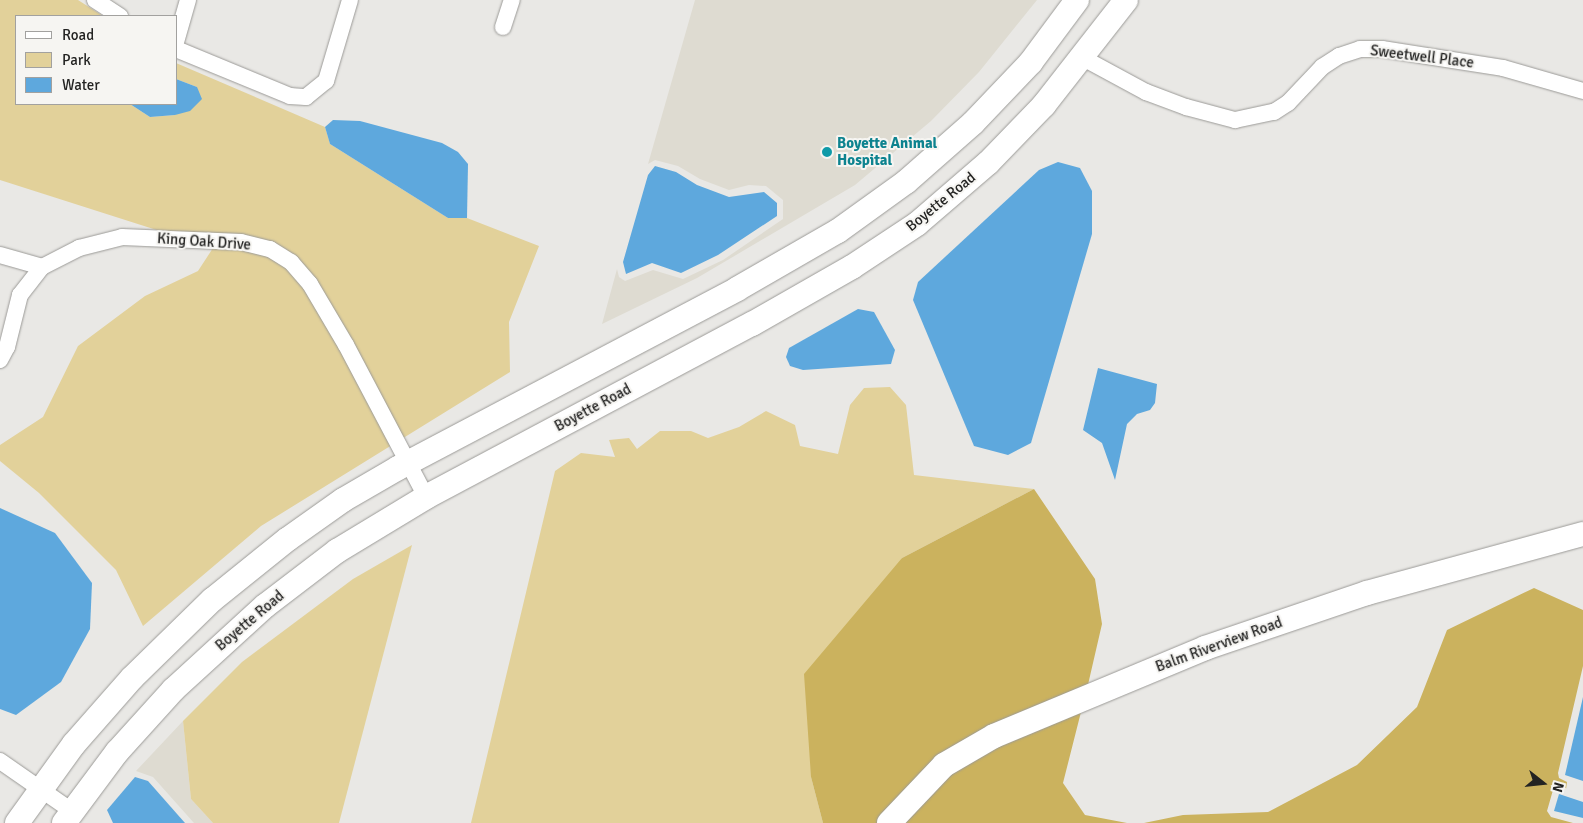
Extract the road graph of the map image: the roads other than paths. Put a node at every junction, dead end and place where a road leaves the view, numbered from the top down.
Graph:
1 (95, 0) edge
2 (188, 0) edge
3 (350, 0) edge
4 (512, 0) edge
5 (1077, 0) edge
6 (1126, 0) edge
7 (118, 15) edge
8 (503, 27) dead end
9 (178, 35) edge
10 (178, 50) edge
11 (1083, 58) junction
12 (1583, 90) edge
13 (0, 254) edge
14 (42, 267) junction
15 (0, 360) edge
16 (406, 463) junction
17 (426, 497) junction
18 (1583, 534) edge
19 (0, 761) edge
20 (40, 788) junction
21 (68, 817) edge
22 (17, 823) edge
23 (889, 823) edge

1 - 7 street
2 - 9 street
3 - 10 street
4 - 8 street
5 - 16 main road
6 - 11 main road, Boyette Road
11 - 12 street, Sweetwell Place
11 - 17 main road, Boyette Road
13 - 14 street
14 - 15 street, King Oak Drive
14 - 16 street, King Oak Drive
16 - 17 street, King Oak Drive
16 - 20 main road
17 - 21 main road, Boyette Road
18 - 23 main road, Balm Riverview Road
19 - 20 street
20 - 21 street
20 - 22 main road

